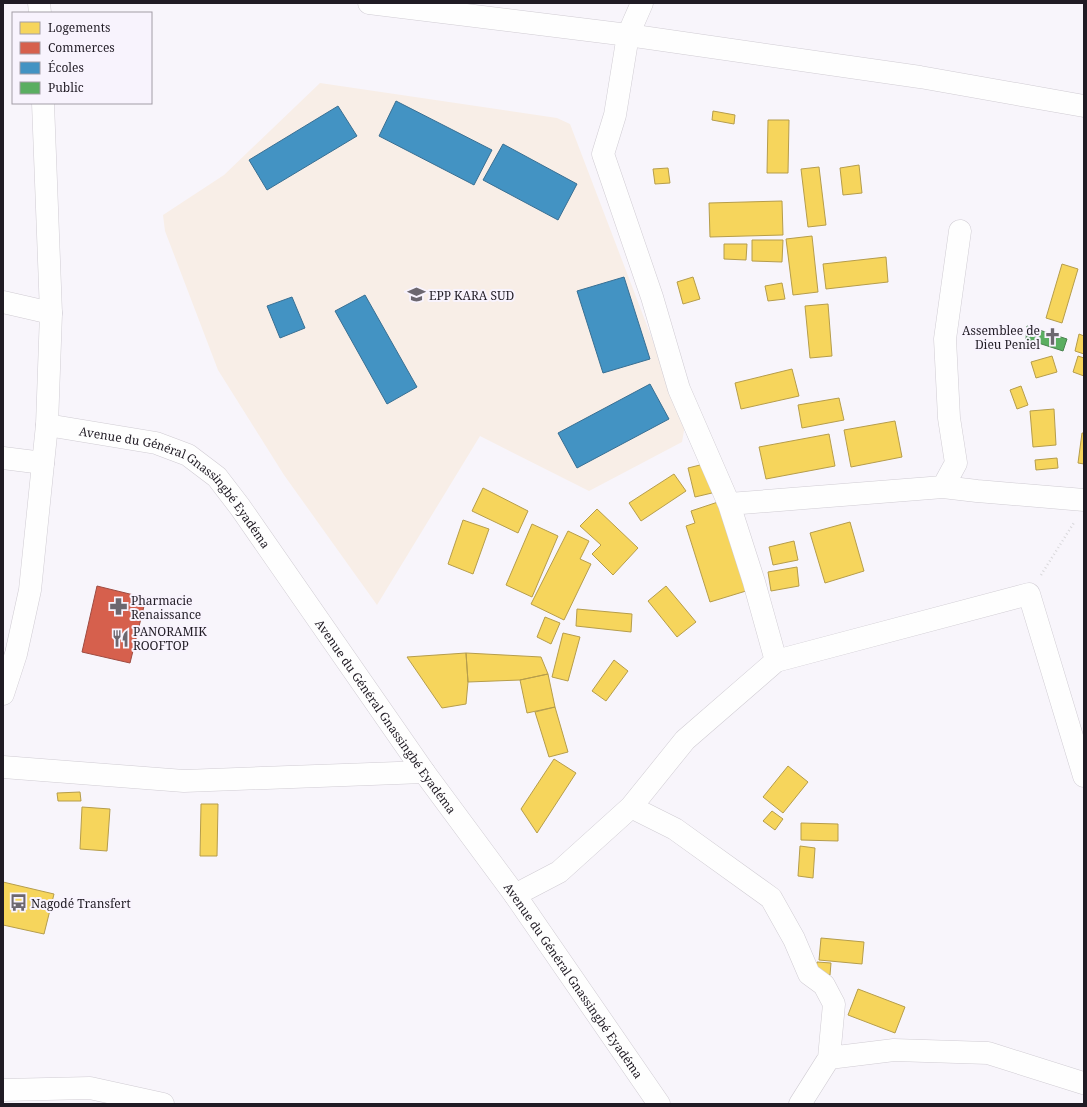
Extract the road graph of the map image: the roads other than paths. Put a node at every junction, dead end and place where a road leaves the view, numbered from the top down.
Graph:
1 (368, 3) edge
2 (642, 3) edge
3 (628, 35) junction
4 (43, 104) edge
5 (1084, 106) edge
6 (960, 231) dead end
7 (3, 302) edge
8 (51, 313) junction
9 (47, 426) junction
10 (3, 458) edge
11 (43, 463) junction
12 (943, 487) junction
13 (1084, 500) edge
14 (728, 504) junction
15 (776, 661) junction
16 (3, 694) edge
17 (3, 767) edge
18 (424, 772) junction
19 (1084, 776) edge
20 (631, 808) junction
21 (514, 895) junction
22 (829, 1058) junction
23 (1083, 1083) dead end
24 (3, 1090) edge
25 (163, 1104) edge
26 (659, 1104) edge
27 (800, 1104) edge

1 - 3 main road
2 - 3 main road
3 - 5 main road
3 - 14 main road
4 - 8 main road
6 - 12 main road
7 - 8 main road
8 - 9 main road
9 - 11 main road
9 - 18 main road, Avenue du Général Gnassingbé Eyadéma
10 - 11 main road
11 - 16 main road
12 - 13 main road
12 - 14 main road
14 - 15 main road
15 - 19 main road
15 - 20 main road
17 - 18 main road
18 - 21 main road, Avenue du Général Gnassingbé Eyadéma
20 - 21 main road
20 - 22 main road
21 - 26 main road, Avenue du Général Gnassingbé Eyadéma
22 - 23 main road
22 - 27 main road
24 - 25 main road

